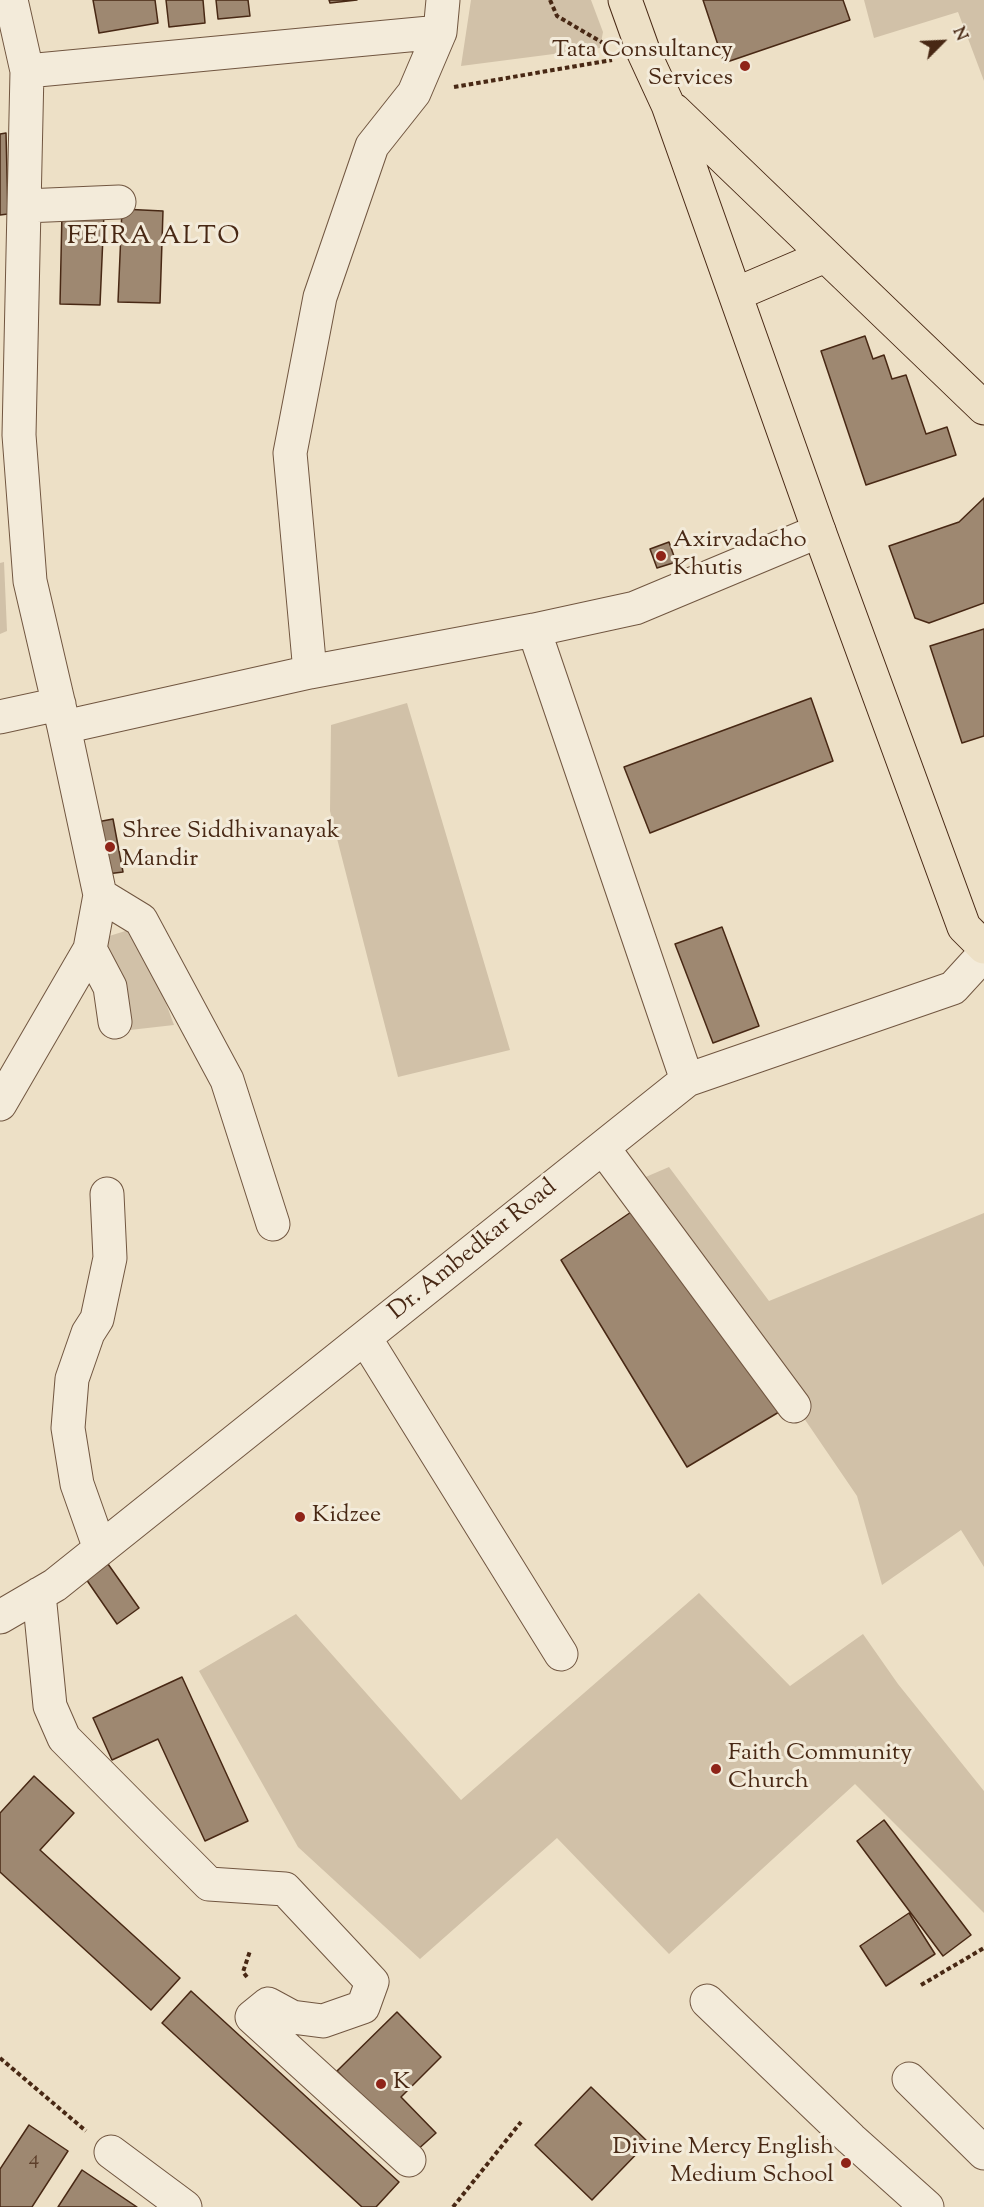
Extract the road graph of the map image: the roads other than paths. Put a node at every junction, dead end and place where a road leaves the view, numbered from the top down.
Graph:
1 (625, 0) edge
2 (8, 3) edge
3 (441, 16) edge
4 (27, 71) junction
5 (668, 105) junction
6 (119, 201) dead end
7 (24, 206) junction
8 (825, 256) junction
9 (736, 294) junction
10 (984, 408) edge
11 (10, 436) edge
12 (819, 531) junction
13 (534, 630) junction
14 (310, 672) junction
15 (62, 716) junction
16 (0, 717) edge
17 (100, 895) junction
18 (984, 948) edge
19 (90, 949) junction
20 (984, 954) edge
21 (115, 1022) dead end
22 (687, 1080) junction
23 (0, 1104) edge
24 (603, 1148) junction
25 (107, 1194) dead end
26 (273, 1224) dead end
27 (365, 1338) junction
28 (794, 1406) dead end
29 (100, 1549) junction
30 (39, 1594) junction
31 (0, 1617) edge
32 (561, 1654) dead end
33 (707, 2001) dead end
34 (909, 2079) dead end
35 (111, 2152) road end
36 (984, 2153) edge
37 (410, 2160) dead end
38 (185, 2207) edge
39 (927, 2207) edge

1 - 5 main road
2 - 4 street
3 - 4 street
3 - 14 street
4 - 7 street
5 - 8 main road
5 - 9 main road
6 - 7 street
7 - 11 street
8 - 9 main road
8 - 10 main road
9 - 12 main road
11 - 15 street
12 - 13 street
12 - 18 main road
13 - 14 street
13 - 22 street
14 - 15 street
15 - 16 street
15 - 17 street
17 - 19 street
17 - 26 street
19 - 21 street
19 - 23 street
20 - 22 street, Dr. Ambedkar Road
22 - 24 street, Dr. Ambedkar Road
24 - 27 street, Dr. Ambedkar Road
24 - 28 street
25 - 29 street
27 - 29 street, Dr. Ambedkar Road
27 - 32 street
29 - 30 street, Dr. Ambedkar Road
30 - 31 street, Dr. Ambedkar Road
30 - 37 street
33 - 39 street
34 - 36 street
35 - 38 street

